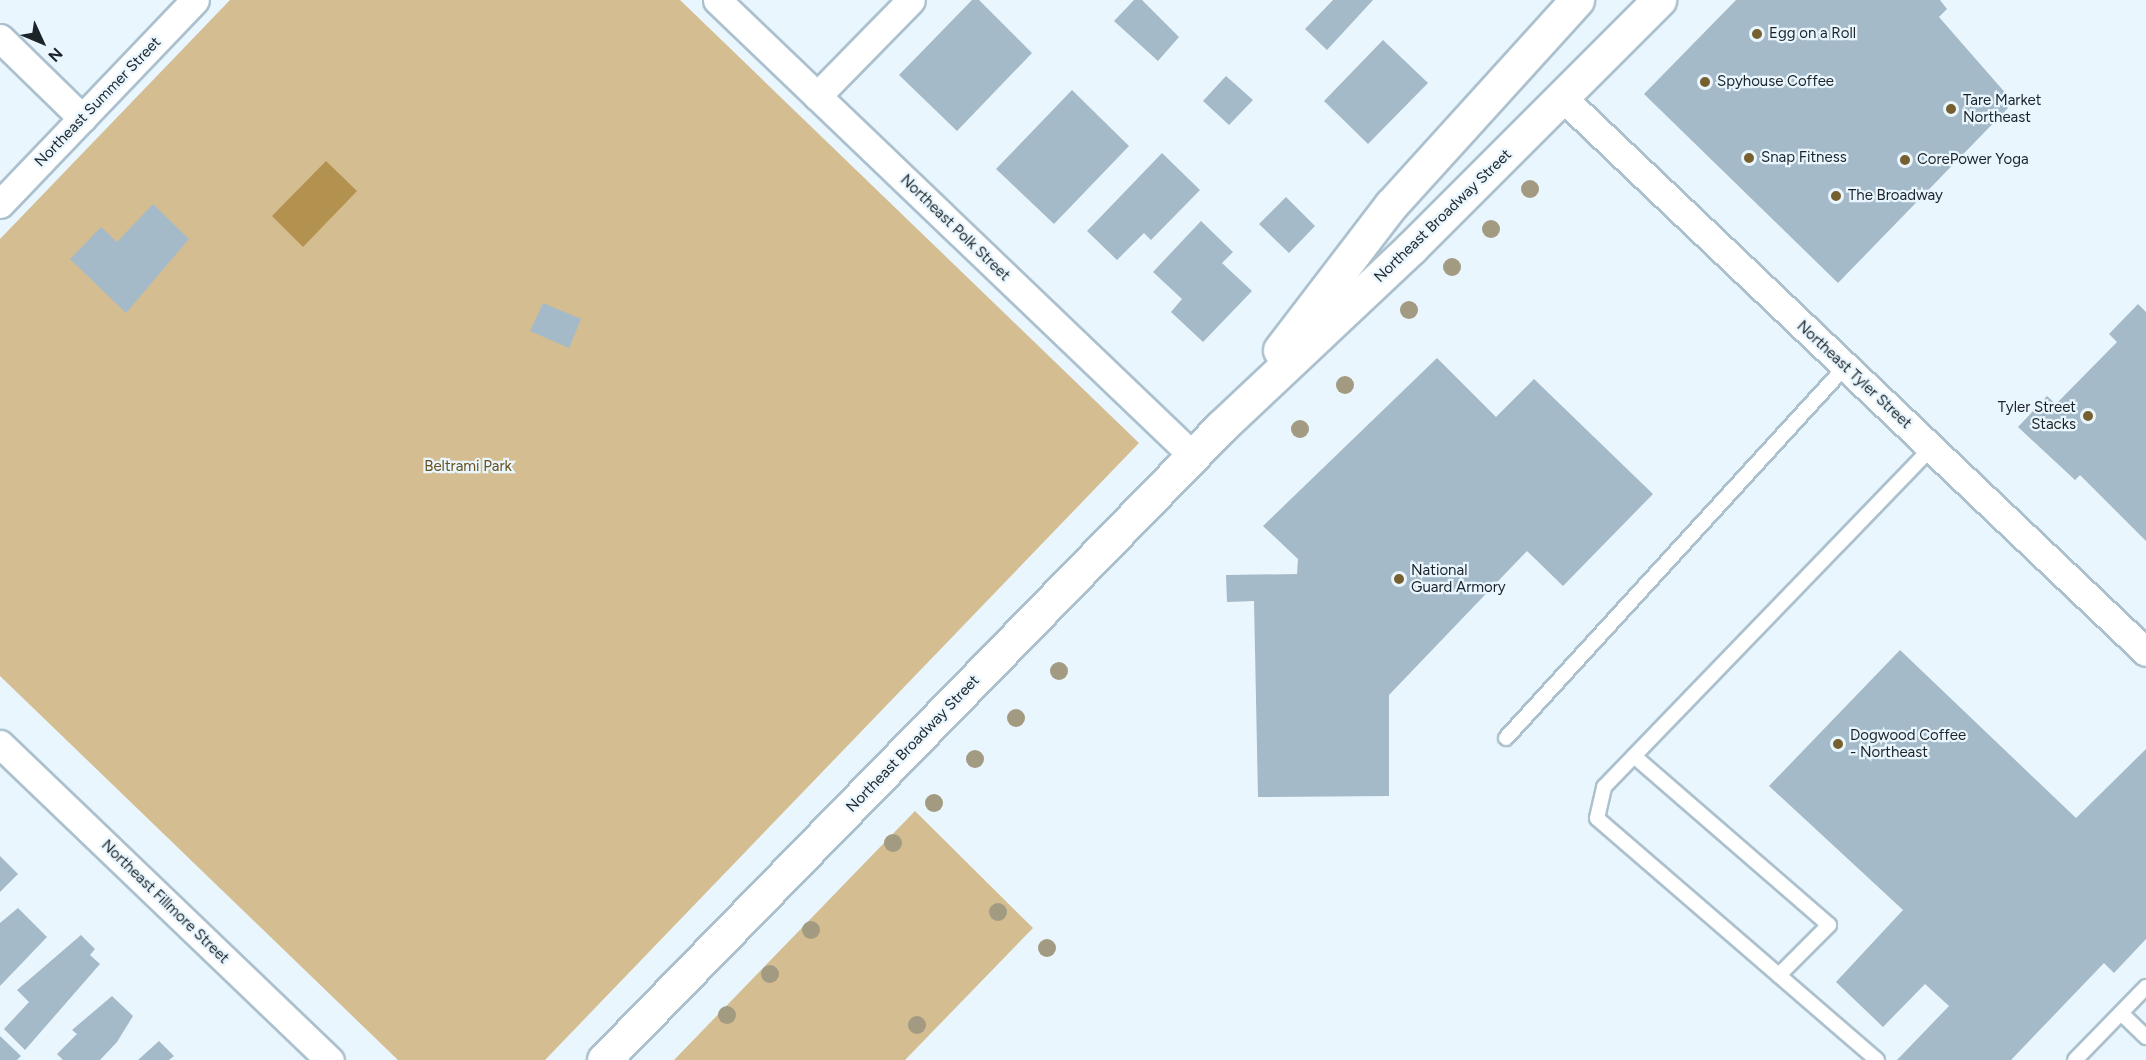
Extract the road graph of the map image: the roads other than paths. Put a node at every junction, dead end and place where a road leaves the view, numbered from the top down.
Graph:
1 (195, 0) edge
2 (717, 0) edge
3 (911, 0) edge
4 (1577, 0) edge
5 (1659, 0) edge
6 (0, 38) edge
7 (817, 96) junction
8 (1563, 98) junction
9 (82, 118) junction
10 (0, 204) edge
11 (1845, 367) junction
12 (1221, 427) junction
13 (1931, 448) junction
14 (1193, 456) junction
15 (2146, 652) edge
16 (1506, 738) dead end
17 (0, 744) edge
18 (1634, 756) junction
19 (1779, 975) junction
20 (2146, 987) edge
21 (2121, 1013) junction
22 (2146, 1037) edge
23 (330, 1060) edge
24 (604, 1060) edge
25 (1877, 1060) edge
26 (2075, 1060) edge

1 - 9 street, Northeast Summer Street
2 - 7 street, Northeast Polk Street
3 - 7 street
4 - 12 main road, Northeast Broadway Street
5 - 8 main road, Northeast Broadway Street
6 - 9 street
7 - 14 street, Northeast Polk Street
8 - 11 street, Northeast Tyler Street
8 - 12 main road, Northeast Broadway Street
9 - 10 street, Northeast Summer Street
11 - 13 street, Northeast Tyler Street
11 - 16 lane
12 - 14 main road, Northeast Broadway Street
13 - 15 street, Northeast Tyler Street
13 - 18 lane
14 - 24 main road, Northeast Broadway Street
17 - 23 street, Northeast Fillmore Street
18 - 19 lane
18 - 19 lane
19 - 25 lane
20 - 21 lane
21 - 22 lane
21 - 26 lane

